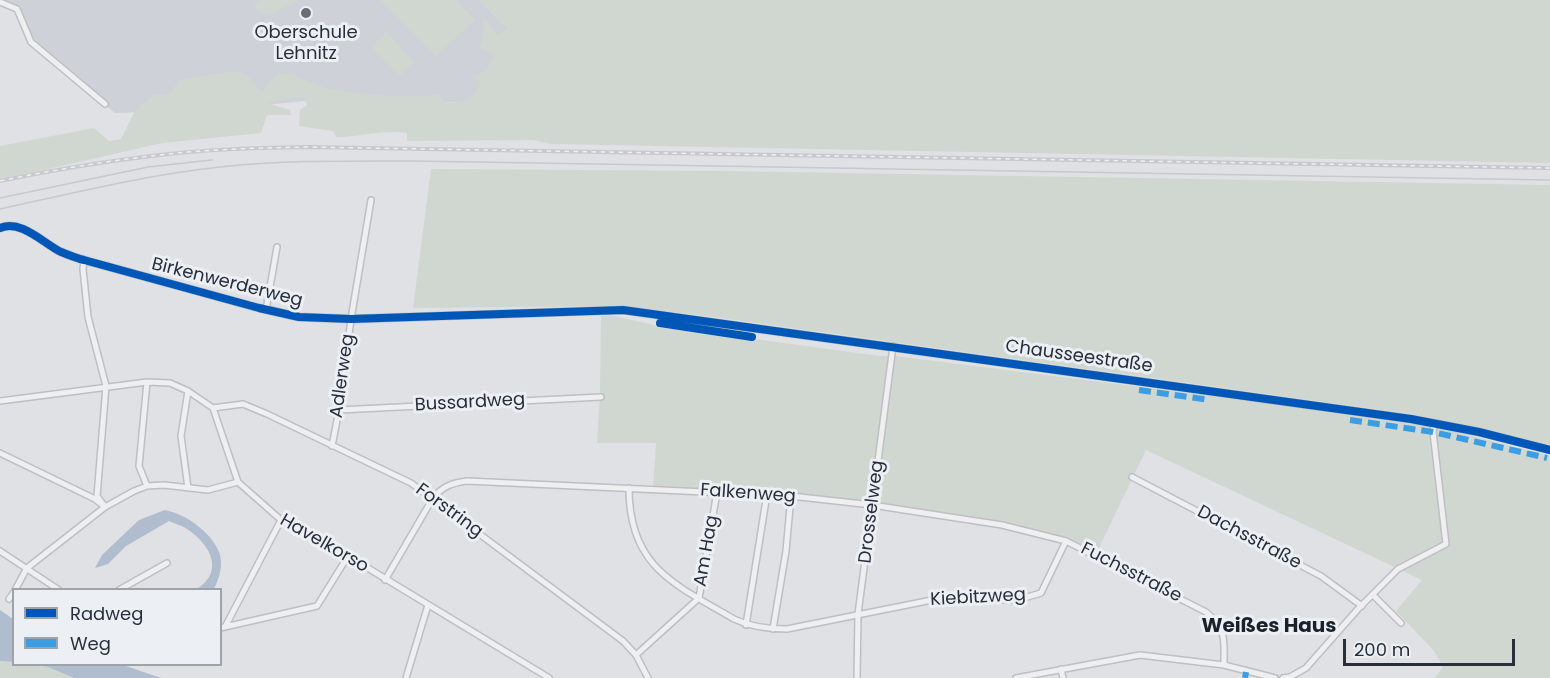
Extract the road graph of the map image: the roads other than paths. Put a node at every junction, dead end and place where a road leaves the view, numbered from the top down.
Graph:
1 (0, 2) edge
2 (105, 104) dead end
3 (371, 200) dead end
4 (0, 228) edge
5 (277, 247) dead end
6 (84, 260) junction
7 (602, 309) joint
8 (266, 310) junction
9 (351, 319) junction
10 (893, 346) junction
11 (147, 382) junction
12 (106, 386) junction
13 (188, 391) junction
14 (601, 397) dead end
15 (0, 401) edge
16 (213, 408) junction
17 (339, 410) junction
18 (1434, 423) junction
19 (332, 446) junction
20 (1550, 450) edge
21 (0, 453) edge
22 (1132, 477) dead end
23 (238, 482) junction
24 (147, 486) junction
25 (188, 488) junction
26 (629, 488) junction
27 (717, 492) junction
28 (767, 494) junction
29 (791, 496) junction
30 (433, 498) junction
31 (872, 505) junction
32 (105, 507) junction
33 (281, 520) junction
34 (1066, 541) junction
35 (0, 551) edge
36 (348, 556) junction
37 (166, 563) dead end
38 (27, 568) junction
39 (385, 580) junction
40 (16, 588) edge
41 (56, 588) edge
42 (122, 588) edge
43 (12, 594) edge
44 (1373, 595) junction
45 (699, 598) junction
46 (9, 599) dead end
47 (429, 605) junction
48 (1362, 606) junction
49 (858, 614) junction
50 (1401, 623) dead end
51 (746, 625) junction
52 (223, 628) edge
53 (773, 629) junction
54 (636, 655) junction
55 (1224, 665) junction
56 (1061, 669) junction
57 (406, 678) edge
58 (549, 678) edge
59 (648, 678) edge
60 (857, 678) edge
61 (1016, 678) edge
62 (1063, 678) edge
63 (1275, 678) edge
64 (1283, 678) edge

1 - 2 street
3 - 9 street, Adlerweg
4 - 6 street, Birkenwerderweg
5 - 8 street
6 - 8 street, Birkenwerderweg
6 - 12 street
7 - 9 street, Birkenwerderweg
7 - 10 street, Chausseestraße
8 - 9 street, Birkenwerderweg
9 - 17 street, Adlerweg
10 - 18 street, Chausseestraße
10 - 31 street, Drosselweg
11 - 12 street
11 - 13 street
11 - 24 street
12 - 15 street
12 - 32 street
13 - 16 street
13 - 25 street
14 - 17 street, Bussardweg
16 - 19 street, Forstring
16 - 23 street, Havelkorso
17 - 19 street, Adlerweg
18 - 20 street, Chausseestraße
18 - 44 street
19 - 30 street, Forstring
21 - 32 street
22 - 48 street, Dachsstraße
23 - 25 street
23 - 33 street, Havelkorso
24 - 25 street
24 - 32 street
26 - 27 street, Falkenweg
26 - 30 street, Falkenweg
26 - 45 street
27 - 28 street, Falkenweg
27 - 45 street, Am Hag
28 - 29 street, Falkenweg
28 - 51 street
29 - 31 street, Falkenweg
29 - 53 street
30 - 39 street
30 - 54 street, Forstring
31 - 34 street, Falkenweg
31 - 49 street, Drosselweg
32 - 38 street
33 - 36 street, Havelkorso
33 - 52 street
34 - 49 street, Kiebitzweg
34 - 55 street, Fuchsstraße
35 - 38 street
36 - 39 street, Havelkorso
36 - 52 street
37 - 42 street
38 - 40 street
38 - 41 street
39 - 47 street, Havelkorso
43 - 46 street
44 - 48 street
44 - 50 street
45 - 51 street
45 - 54 street, Am Hag
47 - 57 street
47 - 58 street, Havelkorso
48 - 64 street
49 - 53 street, Kiebitzweg
49 - 60 street, Drosselweg
51 - 53 street, Kiebitzweg
54 - 59 street, Forstring
55 - 56 street
55 - 63 street
56 - 61 street
56 - 62 street

